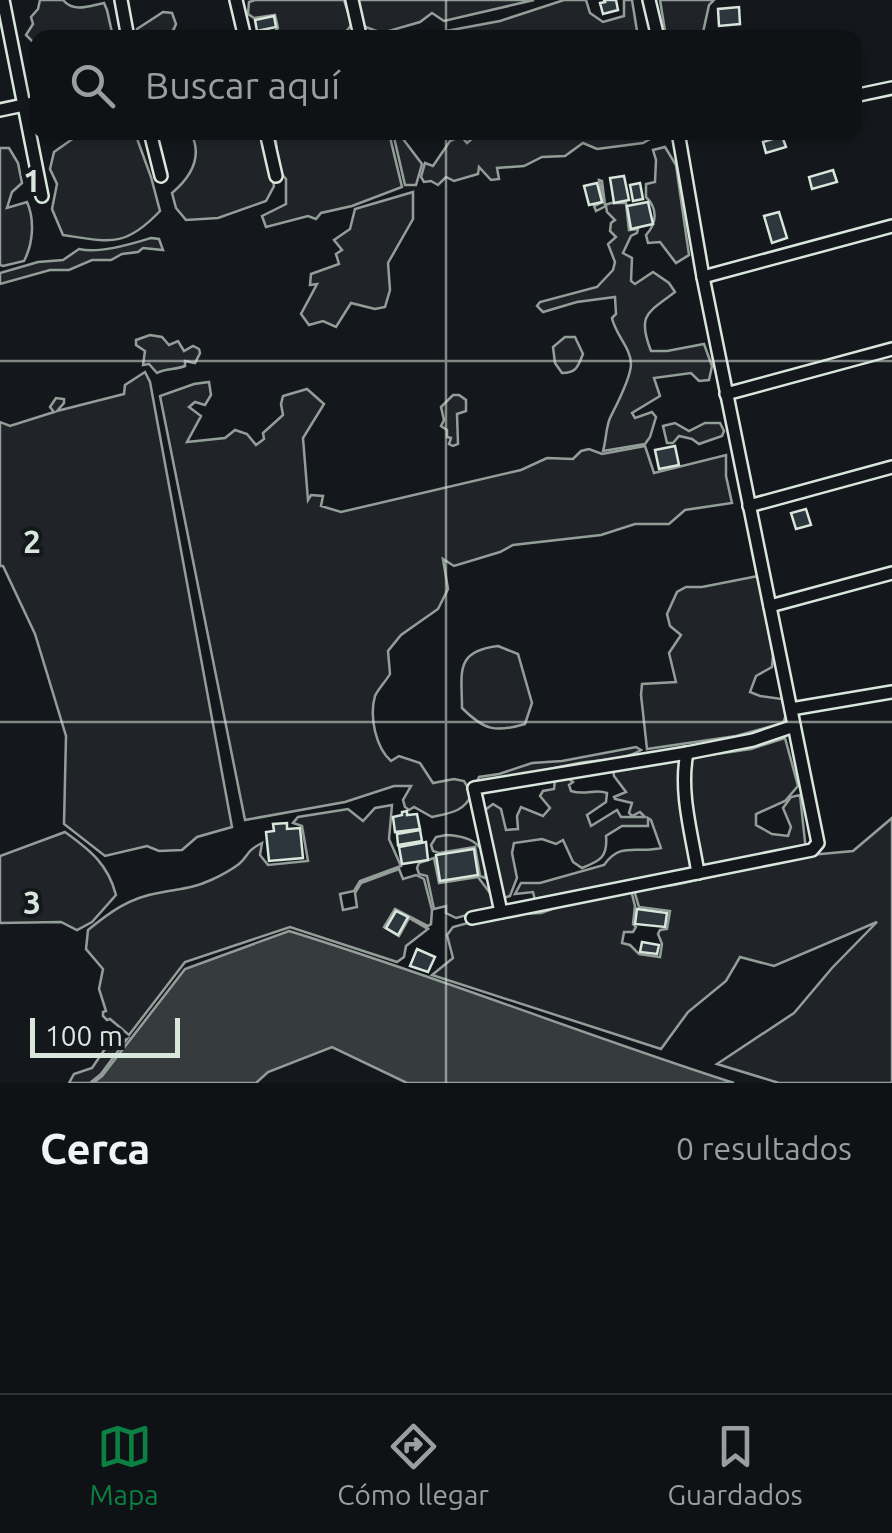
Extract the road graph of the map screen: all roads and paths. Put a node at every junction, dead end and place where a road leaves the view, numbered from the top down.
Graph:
1 (3, 0) edge
2 (122, 0) edge
3 (236, 0) edge
4 (352, 0) edge
5 (650, 0) edge
6 (127, 30) edge
7 (242, 30) edge
8 (359, 30) edge
9 (656, 30) edge
10 (892, 88) edge
11 (862, 94) edge
12 (30, 104) edge
13 (24, 105) junction
14 (0, 110) edge
15 (30, 135) edge
16 (31, 140) edge
17 (152, 140) edge
18 (268, 140) edge
19 (684, 140) edge
20 (161, 176) dead end
21 (276, 176) dead end
22 (42, 196) dead end
23 (892, 226) edge
24 (702, 277) junction
25 (892, 349) edge
26 (726, 394) junction
27 (892, 468) edge
28 (750, 506) junction
29 (892, 573) edge
30 (770, 606) junction
31 (892, 692) edge
32 (791, 710) junction
33 (794, 726) junction
34 (687, 753) junction
35 (698, 873) junction
36 (501, 912) junction
37 (472, 918) dead end

1 - 13 street
2 - 6 street
3 - 7 street
4 - 8 street
5 - 9 street
10 - 11 street
12 - 13 street
13 - 14 street
13 - 15 street
16 - 22 street
17 - 20 street
18 - 21 street
19 - 24 street
23 - 24 street
24 - 26 street
25 - 26 street
26 - 28 street
27 - 28 street
28 - 30 street
29 - 30 street
30 - 32 street
31 - 32 street
32 - 33 street
33 - 34 street
33 - 35 street
34 - 35 street
34 - 36 street
35 - 36 street
36 - 37 street

